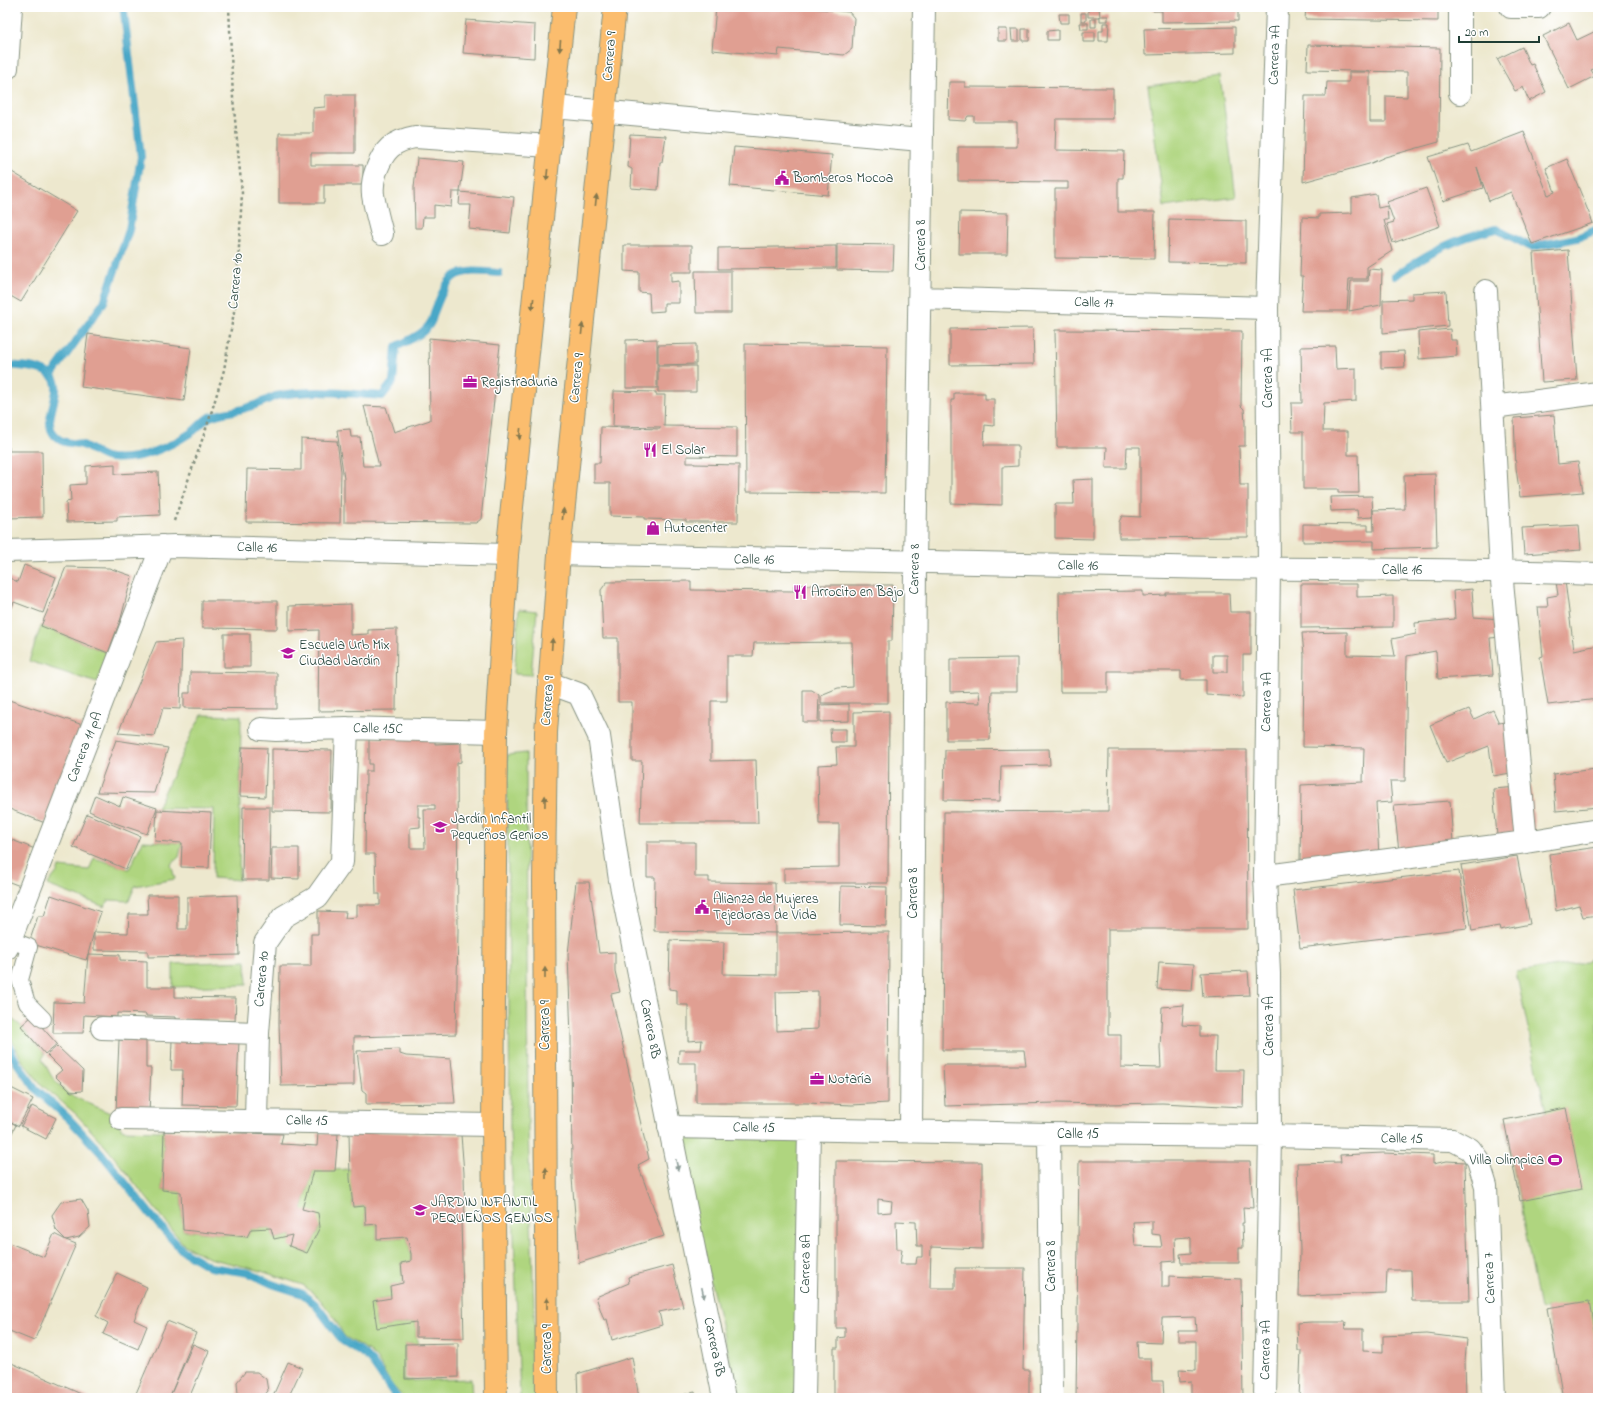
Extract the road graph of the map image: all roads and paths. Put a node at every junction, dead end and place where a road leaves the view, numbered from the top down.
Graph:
1 (11, 7) edge
2 (229, 7) edge
3 (564, 7) edge
4 (615, 7) edge
5 (924, 7) edge
6 (1277, 7) edge
7 (1460, 7) edge
8 (1511, 7) edge
9 (1539, 7) edge
10 (7, 68) edge
11 (1460, 93) dead end
12 (554, 107) junction
13 (605, 111) junction
14 (921, 140) junction
15 (550, 146) junction
16 (382, 234) dead end
17 (1486, 291) dead end
18 (920, 298) junction
19 (1267, 308) junction
20 (1598, 393) edge
21 (1493, 407) junction
22 (169, 546) junction
23 (7, 551) edge
24 (559, 554) junction
25 (507, 555) junction
26 (915, 564) junction
27 (1269, 569) junction
28 (1501, 570) junction
29 (1598, 574) edge
30 (549, 683) junction
31 (347, 728) junction
32 (261, 729) dead end
33 (496, 732) junction
34 (1598, 830) edge
35 (1526, 842) junction
36 (1265, 876) junction
37 (9, 944) edge
38 (43, 1019) dead end
39 (102, 1028) dead end
40 (258, 1033) junction
41 (122, 1119) dead end
42 (256, 1120) junction
43 (493, 1125) junction
44 (669, 1127) junction
45 (809, 1129) junction
46 (911, 1131) junction
47 (1050, 1134) junction
48 (1270, 1136) junction
49 (1478, 1160) joint
50 (496, 1398) edge
51 (547, 1398) edge
52 (724, 1398) edge
53 (804, 1398) edge
54 (1052, 1398) edge
55 (1265, 1398) edge
56 (1494, 1398) edge

1 - 10 street
2 - 22 path, Carrera 10
3 -> 12 highway
4 - 13 highway, Carrera 9
5 - 14 street, Carrera 8
6 - 19 street, Carrera 7A
7 - 11 street
8 - 9 street
12 - 13 street
12 - 15 highway
13 - 14 street
24 -> 13 highway, Carrera 9
14 - 18 street, Carrera 8
15 - 16 street
15 -> 25 highway
17 - 21 street
18 - 19 street, Calle 17
18 - 26 street, Carrera 8
19 - 27 street, Carrera 7A
20 - 21 street
21 - 28 street
22 - 23 street, Calle 16
22 - 25 street, Calle 16
22 - 37 street, Carrera 11 pA
24 - 26 street, Calle 16
30 -> 24 highway, Carrera 9
25 - 33 highway
26 - 27 street, Calle 16
26 - 46 street, Carrera 8
27 - 28 street, Calle 16
27 - 36 street, Carrera 7A
28 - 29 street, Calle 16
28 - 35 street
30 - 44 street, Carrera 8B
51 -> 30 highway, Carrera 9
31 - 32 street, Calle 15C
31 - 33 street, Calle 15C
31 - 40 street, Carrera 10
33 - 43 highway
34 - 35 street
35 - 36 street
36 - 48 street, Carrera 7A
37 - 38 lane
39 - 40 street
40 - 42 street, Carrera 10
41 - 42 street, Calle 15
42 - 43 street, Calle 15
43 - 50 highway
44 - 45 street, Calle 15
44 -> 52 street, Carrera 8B
45 - 46 street, Calle 15
45 - 53 street, Carrera 8A
46 - 47 street, Calle 15
47 - 48 street, Calle 15
47 - 54 street, Carrera 8
48 - 49 street, Calle 15
48 - 55 street, Carrera 7A
49 - 56 street, Carrera 7

